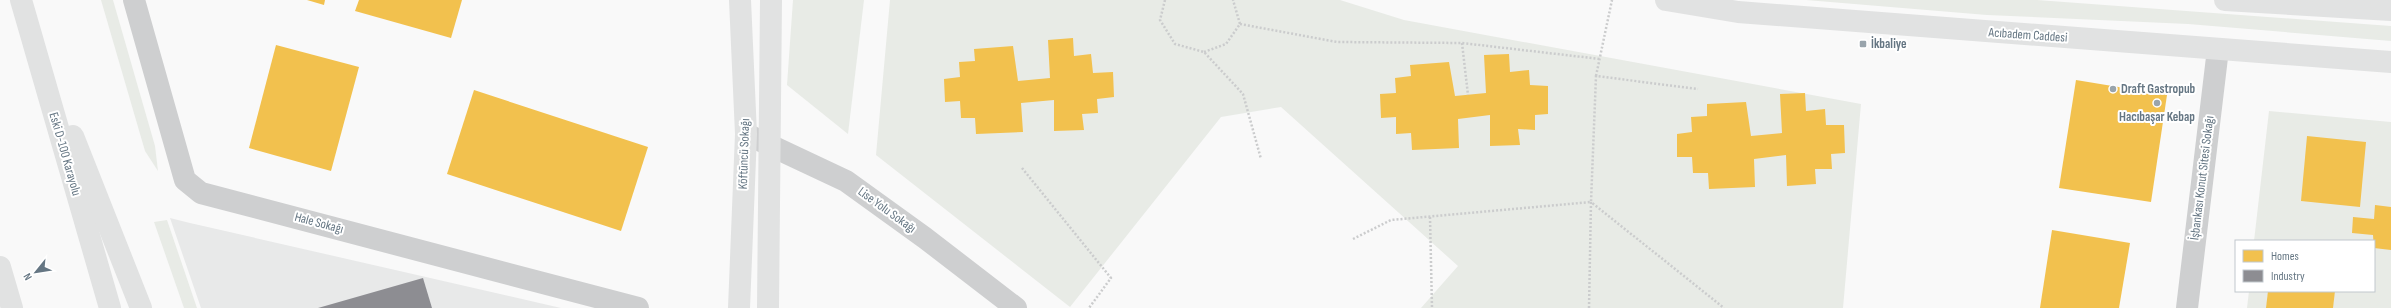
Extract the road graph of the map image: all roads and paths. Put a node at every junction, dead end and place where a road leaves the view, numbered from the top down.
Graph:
1 (134, 0) edge
2 (740, 0) edge
3 (771, 0) edge
4 (1165, 0) edge
5 (1233, 0) edge
6 (1612, 0) edge
7 (1666, 0) edge
8 (2225, 0) edge
9 (22, 6) edge
10 (2391, 10) edge
11 (1240, 24) junction
12 (1462, 43) junction
13 (2218, 49) junction
14 (1204, 52) junction
15 (1600, 59) junction
16 (2391, 62) edge
17 (1596, 76) junction
18 (1698, 89) dead end
19 (1468, 95) dead end
20 (746, 134) junction
21 (770, 145) junction
22 (1261, 160) dead end
23 (1022, 168) dead end
24 (1591, 202) junction
25 (1430, 217) junction
26 (1353, 239) dead end
27 (0, 267) edge
28 (12, 308) edge
29 (110, 308) edge
30 (141, 308) edge
31 (638, 308) edge
32 (739, 308) edge
33 (768, 308) edge
34 (1016, 308) edge
35 (1089, 308) edge
36 (1432, 308) edge
37 (1589, 308) edge
38 (1724, 308) edge
39 (2187, 308) edge

1 - 31 street, Hale Sokağı
2 - 20 main road, Köftüncü Sokağı
3 - 21 main road, Köftüncü Sokağı
4 - 14 path
5 - 11 path
6 - 15 path
7 - 13 main road, Acıbadem Caddesi
8 - 10 main road
9 - 29 main road, Eski D-100 Karayolu
9 - 30 main road
11 - 12 path
11 - 14 path
12 - 15 path
12 - 19 path
13 - 16 main road, Acıbadem Caddesi
13 - 39 street, İşbankası Konut Sitesi Sokağı
14 - 22 path
15 - 17 path
17 - 18 path
17 - 24 path
20 - 21 street, Lise Yolu Sokağı
20 - 32 main road, Köftüncü Sokağı
21 - 33 main road, Köftüncü Sokağı
21 - 34 street, Lise Yolu Sokağı
23 - 35 path
24 - 25 path
24 - 37 path
24 - 38 path
25 - 26 path
25 - 36 path
27 - 28 main road

